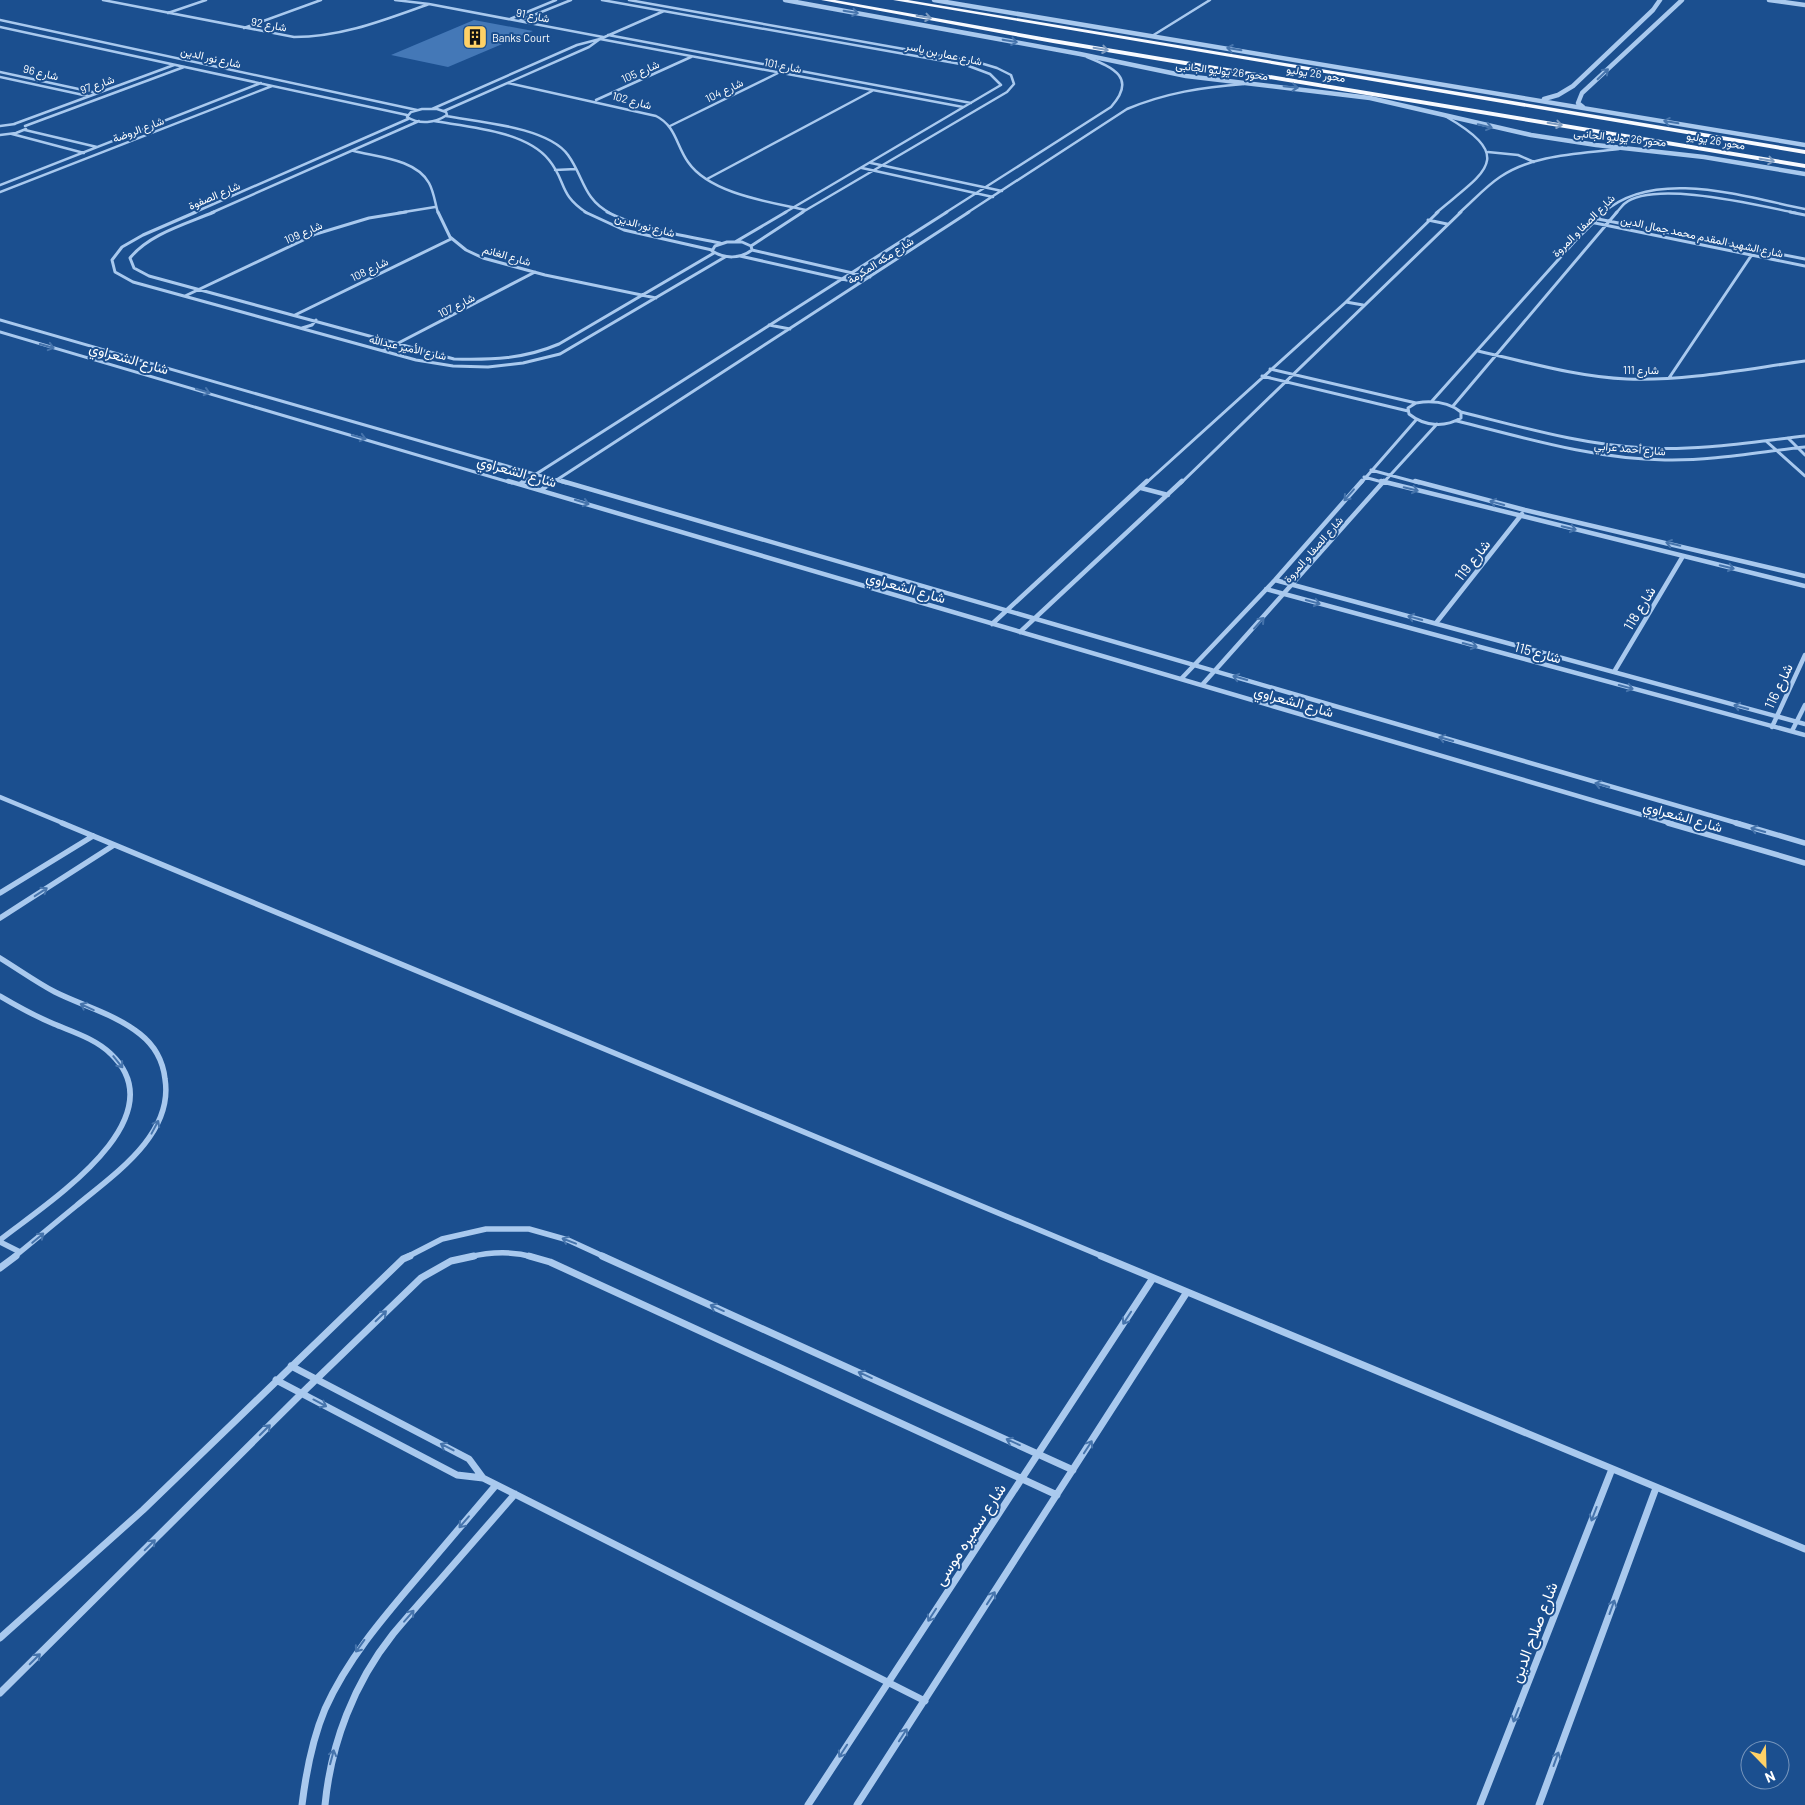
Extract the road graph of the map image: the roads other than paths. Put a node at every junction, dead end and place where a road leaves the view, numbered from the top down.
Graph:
1 (103, 0) edge
2 (206, 0) edge
3 (321, 0) edge
4 (395, 0) edge
5 (420, 0) edge
6 (556, 0) edge
7 (571, 0) edge
8 (602, 0) edge
9 (630, 0) edge
10 (785, 0) edge
11 (824, 0) edge
12 (896, 0) edge
13 (934, 0) edge
14 (1210, 0) edge
15 (1660, 0) edge
16 (1682, 0) edge
17 (1769, 0) edge
18 (1788, 0) edge
19 (429, 4) junction
20 (1805, 4) edge
21 (672, 8) junction
22 (664, 11) junction
23 (168, 13) junction
24 (1643, 19) junction
25 (0, 20) edge
26 (509, 20) junction
27 (518, 21) junction
28 (746, 21) junction
29 (1658, 21) junction
30 (739, 24) junction
31 (0, 26) edge
32 (1090, 26) junction
33 (244, 28) junction
34 (1082, 31) junction
35 (608, 35) junction
36 (1152, 36) junction
37 (604, 37) junction
38 (600, 39) junction
39 (847, 39) junction
40 (856, 40) junction
41 (1053, 41) junction
42 (841, 42) junction
43 (849, 44) junction
44 (1616, 44) junction
45 (1631, 46) junction
46 (1080, 54) junction
47 (691, 57) junction
48 (956, 58) junction
49 (187, 60) junction
50 (950, 62) junction
51 (197, 63) junction
52 (175, 65) junction
53 (186, 67) junction
54 (785, 70) junction
55 (0, 72) edge
56 (778, 73) junction
57 (0, 77) edge
58 (271, 79) junction
59 (283, 82) junction
60 (261, 83) junction
61 (508, 83) junction
62 (1244, 84) junction
63 (273, 86) junction
64 (879, 87) junction
65 (870, 91) junction
66 (1566, 91) junction
67 (97, 93) junction
68 (1582, 93) junction
69 (107, 95) junction
70 (88, 96) junction
71 (99, 98) junction
72 (596, 100) junction
73 (1538, 100) junction
74 (971, 103) junction
75 (1582, 106) junction
76 (964, 107) junction
77 (432, 109) junction
78 (418, 110) junction
79 (976, 110) junction
80 (444, 111) junction
81 (446, 116) junction
82 (1444, 116) junction
83 (408, 117) junction
84 (1601, 117) junction
85 (1092, 119) junction
86 (434, 121) junction
87 (419, 122) junction
88 (1108, 122) junction
89 (14, 124) junction
90 (1, 125) edge
91 (670, 126) junction
92 (25, 128) junction
93 (12, 134) junction
94 (1, 135) edge
95 (1061, 139) junction
96 (1077, 142) junction
97 (1805, 144) edge
98 (98, 147) junction
99 (342, 148) junction
100 (1623, 148) junction
101 (110, 150) junction
102 (1710, 150) junction
103 (354, 151) junction
104 (84, 152) junction
105 (1488, 152) junction
106 (1805, 152) edge
107 (1038, 153) junction
108 (95, 155) junction
109 (1034, 156) junction
110 (1055, 156) junction
111 (1704, 157) junction
112 (1050, 159) junction
113 (1534, 162) junction
114 (871, 163) junction
115 (1023, 163) junction
116 (884, 165) junction
117 (1040, 166) junction
118 (1805, 166) edge
119 (862, 168) junction
120 (576, 169) junction
121 (555, 170) junction
122 (875, 170) junction
123 (1805, 174) edge
124 (707, 179) junction
125 (0, 185) edge
126 (985, 187) junction
127 (1002, 191) junction
128 (0, 192) edge
129 (976, 193) junction
130 (1694, 193) junction
131 (993, 197) junction
132 (1622, 198) junction
133 (1632, 200) junction
134 (435, 207) junction
135 (792, 207) junction
136 (1805, 209) edge
137 (806, 210) junction
138 (1805, 215) edge
139 (1598, 219) junction
140 (1428, 220) junction
141 (1610, 221) junction
142 (1595, 223) junction
143 (1447, 224) junction
144 (1607, 225) junction
145 (451, 239) junction
146 (735, 242) junction
147 (720, 244) junction
148 (752, 248) junction
149 (713, 251) junction
150 (725, 256) junction
151 (740, 256) junction
152 (1751, 256) junction
153 (1805, 259) edge
154 (1805, 266) edge
155 (535, 272) junction
156 (850, 272) junction
157 (870, 277) junction
158 (840, 278) junction
159 (860, 283) junction
160 (199, 290) junction
161 (642, 295) junction
162 (185, 296) junction
163 (657, 298) junction
164 (1346, 302) junction
165 (1362, 306) junction
166 (290, 313) junction
167 (295, 315) junction
168 (0, 320) edge
169 (316, 320) junction
170 (275, 321) junction
171 (769, 325) junction
172 (301, 328) junction
173 (790, 329) junction
174 (0, 332) edge
175 (399, 343) junction
176 (383, 351) junction
177 (1478, 351) junction
178 (533, 354) junction
179 (1497, 355) junction
180 (542, 359) junction
181 (1805, 361) edge
182 (1270, 369) junction
183 (1293, 374) junction
184 (1262, 376) junction
185 (1669, 378) junction
186 (1285, 382) junction
187 (1432, 401) junction
188 (1416, 403) junction
189 (1453, 406) junction
190 (1408, 411) junction
191 (1461, 412) junction
192 (1416, 420) junction
193 (1457, 421) junction
194 (1437, 424) junction
195 (1805, 436) edge
196 (1788, 438) junction
197 (1766, 441) junction
198 (1805, 447) edge
199 (1798, 448) junction
200 (1776, 450) junction
201 (1805, 455) edge
202 (1370, 470) junction
203 (536, 474) junction
204 (1389, 475) junction
205 (1805, 476) edge
206 (1364, 477) junction
207 (556, 480) junction
208 (1383, 482) junction
209 (520, 484) junction
210 (1141, 488) junction
211 (541, 490) junction
212 (1168, 495) junction
213 (1525, 510) junction
214 (1521, 516) junction
215 (1683, 556) junction
216 (1805, 576) edge
217 (1275, 580) junction
218 (1293, 585) junction
219 (1805, 586) edge
220 (1266, 590) junction
221 (1285, 595) junction
222 (1008, 611) junction
223 (1036, 619) junction
224 (1436, 623) junction
225 (992, 624) junction
226 (1020, 632) junction
227 (1805, 655) edge
228 (1194, 665) junction
229 (1215, 671) junction
230 (1614, 672) junction
231 (1180, 679) junction
232 (1202, 685) junction
233 (1805, 704) edge
234 (1777, 716) junction
235 (1797, 722) junction
236 (1805, 724) edge
237 (1772, 727) junction
238 (1792, 731) junction
239 (1805, 735) edge
240 (0, 797) edge
241 (93, 836) junction
242 (1805, 843) edge
243 (114, 845) junction
244 (1805, 863) edge
245 (0, 893) edge
246 (0, 918) edge
247 (0, 958) edge
248 (0, 996) edge
249 (0, 1241) edge
250 (20, 1252) junction
251 (0, 1268) edge
252 (1153, 1278) junction
253 (1187, 1292) junction
254 (291, 1366) junction
255 (276, 1380) junction
256 (316, 1380) junction
257 (302, 1393) junction
258 (1038, 1454) junction
259 (1612, 1469) junction
260 (1073, 1470) junction
261 (483, 1478) junction
262 (1021, 1479) junction
263 (496, 1485) junction
264 (1656, 1488) junction
265 (514, 1494) junction
266 (1057, 1496) junction
267 (1805, 1549) edge
268 (0, 1638) edge
269 (888, 1683) junction
270 (0, 1693) edge
271 (925, 1701) junction
272 (302, 1805) edge
273 (325, 1805) edge
274 (808, 1805) edge
275 (857, 1805) edge
276 (1480, 1805) edge
277 (1539, 1805) edge

1 - 23 street, شارع 92
2 - 23 street
3 - 33 street
4 - 19 street, شارع 91
5 - 19 street, شارع 91
6 - 26 street
7 - 27 street
8 - 22 street, شارع عمار بن ياسر
9 - 21 street, شارع عمار بن ياسر
10 -> 46 street, محور 26 يوليو الجانبى
11 -> 41 highway, محور 26 يوليو
12 - 34 highway, محور 26 يوليو
13 - 32 street, محور 26 يوليو الجانبى
14 - 36 street
15 - 24 street
16 - 29 street
17 - 20 street
18 - 20 street
19 - 26 street, شارع 91
19 - 33 street, شارع 92
21 - 22 street
21 - 28 street, شارع عمار بن ياسر
22 - 30 street, شارع عمار بن ياسر
22 - 35 street
23 - 33 street, شارع 92
24 - 29 street
24 - 44 street
25 - 49 street, شارع نور الدين
26 - 27 street, شارع 91
27 - 37 street, شارع 91
28 - 30 street
28 - 39 street, شارع عمار بن ياسر
29 - 45 street
30 - 42 street, شارع عمار بن ياسر
31 - 52 street, شارع نور الدين
32 - 34 highway
32 - 36 street, محور 26 يوليو الجانبى
34 - 84 highway, محور 26 يوليو
35 - 37 street
35 - 54 street, شارع 101
73 -> 36 street, محور 26 يوليو الجانبى
37 - 38 street
38 - 47 street, شارع 101
38 - 61 street
38 - 77 street
39 - 40 street, شارع عمار بن ياسر
39 - 42 street
40 - 43 street
40 - 48 street, شارع عمار بن ياسر
41 - 46 highway
41 -> 102 highway, محور 26 يوليو
42 - 43 street, شارع عمار بن ياسر
43 - 50 street, شارع عمار بن ياسر
44 - 45 street
44 - 66 street
68 -> 45 street
46 - 62 street, محور 26 يوليو الجانبى
46 - 85 street, شارع مكه المكرمة
47 - 56 street, شارع 101
47 - 72 street, شارع 105
48 - 50 street
48 - 79 street, شارع عمار بن ياسر
49 - 51 street, شارع نور الدين
49 - 52 street, شارع 97
50 - 74 street, شارع عمار بن ياسر
51 - 53 street, شارع 97
51 - 58 street, شارع نور الدين
52 - 53 street, شارع نور الدين
52 - 67 street, شارع 97
53 - 60 street, شارع نور الدين
53 - 69 street, شارع 97
54 - 56 street, شارع 104
54 - 64 street, شارع 101
55 - 67 street, شارع 96
56 - 65 street, شارع 101
56 - 91 street, شارع 104
57 - 70 street, شارع 96
58 - 59 street, شارع نور الدين
58 - 60 street, شارع الروضة
59 - 63 street, شارع الروضة
59 - 78 street, شارع نور الدين
60 - 63 street, شارع نور الدين
60 - 98 street, شارع الروضة
61 - 72 street, شارع 102
61 - 80 street
62 -> 82 street, محور 26 يوليو الجانبى
62 - 88 street, شارع مكه المكرمة
63 - 83 street, شارع نور الدين
63 - 101 street, شارع الروضة
64 - 65 street
64 - 74 street, شارع 101
65 - 76 street, شارع 101
65 - 124 street
66 - 68 street
66 - 73 street
67 - 69 street, شارع 96
67 - 70 street, شارع 97
68 - 75 street
69 - 71 street, شارع 97
70 - 71 street, شارع 96
70 - 89 street, شارع 97
71 - 92 street, شارع 97
72 - 91 street, شارع 102
73 - 75 street, محور 26 يوليو الجانبى
74 - 76 street, شارع عمار بن ياسر
75 - 84 street
97 -> 75 street, محور 26 يوليو الجانبى
76 - 79 street, شارع 101
76 - 114 street, شارع عمار بن ياسر
77 - 78 street
77 - 80 street
78 - 83 street, شارع الصفوة
79 - 116 street, شارع عمار بن ياسر
80 - 81 street
81 - 86 street
81 - 120 street, شارع نور الدين
82 -> 100 street, محور 26 يوليو الجانبى
82 - 105 street
83 - 87 street, شارع نور الدين
83 - 99 street, شارع الصفوة
84 - 106 highway, محور 26 يوليو
85 - 88 street
85 - 95 street, شارع مكه المكرمة
86 - 87 street
86 - 121 street, شارع نور الدين
87 - 103 street, شارع الصفوة
88 - 96 street, شارع مكه المكرمة
89 - 90 street
89 - 92 street
91 - 124 street
92 - 93 street, شارع 97
92 - 98 street
93 - 94 street
93 - 104 street
95 - 96 street
95 - 107 street, شارع مكه المكرمة
96 - 110 street, شارع مكه المكرمة
98 - 101 street
98 - 104 street, شارع الروضة
99 - 103 street, شارع الغانم
99 - 162 street, شارع الصفوة
100 - 111 street, محور 26 يوليو الجانبى
100 - 113 street
101 - 108 street, شارع الروضة
102 - 111 highway
102 -> 118 highway, محور 26 يوليو
103 - 134 street, شارع الغانم
103 - 160 street, شارع الصفوة
104 - 108 street
104 - 125 street, شارع الروضة
105 - 113 street
105 - 140 street
107 - 109 street, شارع مكه المكرمة
107 - 110 street
108 - 128 street, شارع الروضة
109 - 112 street
109 - 115 street, شارع مكه المكرمة
110 - 112 street, شارع مكه المكرمة
111 - 123 street, محور 26 يوليو الجانبى
112 - 117 street, شارع مكه المكرمة
113 - 143 street
114 - 116 street
114 - 119 street, شارع عمار بن ياسر
115 - 117 street
115 - 126 street, شارع مكه المكرمة
116 - 122 street, شارع عمار بن ياسر
116 - 126 street
117 - 127 street, شارع مكه المكرمة
119 - 122 street
119 - 135 street, شارع عمار بن ياسر
120 - 121 street
120 - 147 street, شارع نور الدين
121 - 149 street, شارع نور الدين
122 - 129 street
122 - 137 street, شارع عمار بن ياسر
124 - 135 street
126 - 127 street
126 - 129 street, شارع مكه المكرمة
127 - 131 street, شارع مكه المكرمة
129 - 131 street
129 - 156 street, شارع مكه المكرمة
130 - 132 street, شارع الصفا و المروة
130 - 133 street, شارع الصفا و المروة
130 - 136 street, شارع الصفا و المروة
130 - 138 street, شارع الصفا و المروة
131 - 157 street, شارع مكه المكرمة
132 - 133 street
132 - 139 street, شارع الصفا و المروة
133 - 141 street, شارع الصفا و المروة
134 - 145 street, شارع الغانم
134 - 160 street, شارع 109
135 - 137 street
135 - 146 street, شارع عمار بن ياسر
137 - 148 street, شارع عمار بن ياسر
139 - 141 street, شارع الشهيد المقدم محمد جمال الدين
139 - 142 street, شارع الصفا و المروة
140 - 143 street
140 - 164 street
141 - 144 street, شارع الصفا و المروة
141 - 153 street, شارع الشهيد المقدم محمد جمال الدين
142 - 144 street, شارع الشهيد المقدم محمد جمال الدين
142 - 177 street, شارع الصفا و المروة
143 - 165 street
144 - 152 street, شارع الشهيد المقدم محمد جمال الدين
144 - 179 street, شارع الصفا و المروة
145 - 155 street, شارع الغانم
145 - 167 street, شارع 108
146 - 147 street
146 - 148 street
147 - 149 street, شارع الأمير عبدالله
148 - 151 street, شارع عمار بن ياسر
148 - 156 street
149 - 150 street, شارع نور الدين
149 - 161 street, شارع الأمير عبدالله
150 - 151 street, شارع نور الدين
150 - 163 street, شارع الأمير عبدالله
151 - 158 street
152 - 154 street, شارع الشهيد المقدم محمد جمال الدين
152 - 185 street
155 - 161 street, شارع الغانم
155 - 175 street, شارع 107
156 - 157 street
156 - 158 street, شارع مكه المكرمة
157 - 159 street, شارع مكه المكرمة
158 - 159 street
158 - 171 street, شارع مكه المكرمة
159 - 173 street, شارع مكه المكرمة
160 - 162 street, شارع 109
160 - 166 street, شارع الأمير عبدالله
161 - 163 street, شارع الغانم
161 - 178 street, شارع الأمير عبدالله
162 - 170 street, شارع الأمير عبدالله
163 - 180 street, شارع الأمير عبدالله
164 - 165 street
164 - 182 street
165 - 183 street
166 - 167 street, شارع الأمير عبدالله
166 - 170 street
167 - 169 street, شارع الأمير عبدالله
168 - 203 street, شارع الشعراوي
169 - 172 street
169 - 175 street, شارع الأمير عبدالله
170 - 172 street, شارع الأمير عبدالله
171 - 173 street
171 - 203 street, شارع مكه المكرمة
172 - 176 street, شارع الأمير عبدالله
173 - 207 street, شارع مكه المكرمة
174 -> 209 street, شارع الشعراوي
175 - 176 street, شارع 107
175 - 178 street, شارع الأمير عبدالله
176 - 180 street, شارع الأمير عبدالله
177 - 179 street, شارع 111
177 - 187 street, شارع الصفا و المروة
178 - 180 street
179 - 185 street, شارع 111
179 - 189 street, شارع الصفا و المروة
181 - 185 street, شارع 111
182 - 183 street
182 - 184 street
183 - 186 street
183 - 188 street
184 - 186 street
184 - 210 street
186 - 190 street
186 - 212 street
187 - 188 street
187 - 189 street
188 - 190 street
189 - 191 street
190 - 192 street
191 - 193 street
191 - 197 street, شارع أحمد عرابي
192 - 194 street
192 - 202 street, شارع الصفا و المروة
193 - 194 street
193 - 200 street, شارع أحمد عرابي
194 - 204 street, شارع الصفا و المروة
195 - 196 street, شارع أحمد عرابي
196 - 197 street, شارع أحمد عرابي
196 - 199 street
197 - 200 street
198 - 199 street, شارع أحمد عرابي
199 - 200 street, شارع أحمد عرابي
199 - 201 street
200 - 205 street
202 - 204 street
202 - 206 street, شارع الصفا و المروة
203 - 207 street, شارع الشعراوي
203 - 209 street, شارع مكه المكرمة
204 - 208 street, شارع الصفا و المروة
213 -> 204 street
206 - 208 street
206 -> 217 street, شارع الصفا و المروة
207 - 211 street, شارع مكه المكرمة
207 - 222 street, شارع الشعراوي
208 -> 214 street
208 - 218 street, شارع الصفا و المروة
209 - 211 street, شارع الشعراوي
210 - 212 street
210 - 222 street
211 -> 225 street, شارع الشعراوي
212 - 223 street
213 - 214 street, شارع 119
216 -> 213 street
214 -> 215 street
214 - 224 street, شارع 119
215 -> 219 street
215 - 230 street, شارع 118
217 - 218 street, شارع 115
217 - 220 street, شارع الصفا و المروة
218 - 221 street, شارع الصفا و المروة
224 -> 218 street, شارع 115
220 - 221 street, شارع 115
220 - 228 street, شارع الصفا و المروة
229 -> 221 street, شارع الصفا و المروة
221 -> 237 street, شارع 115
222 - 223 street, شارع الشعراوي
222 - 225 street
223 - 226 street
223 - 228 street, شارع الشعراوي
224 - 230 street, شارع 115
225 - 226 street, شارع الشعراوي
226 - 231 street, شارع الشعراوي
227 - 234 street, شارع 116
228 - 229 street, شارع الشعراوي
228 - 231 street, شارع الصفا و المروة
229 - 232 street, شارع الصفا و المروة
242 -> 229 street, شارع الشعراوي
234 -> 230 street, شارع 115
231 - 232 street, شارع الشعراوي
232 - 244 street, شارع الشعراوي
233 - 235 street
234 - 235 street, شارع 115
234 - 237 street, شارع 116
235 - 236 street, شارع 115
235 - 238 street
237 - 238 street, شارع 115
238 - 239 street, شارع 115
240 - 241 street
241 - 243 street
241 - 245 street
246 -> 243 street
243 - 252 street
250 -> 247 street
248 -> 249 street
249 - 250 street
250 - 251 street
252 - 253 street
252 -> 258 street, شارع سميره موسى
253 - 259 street
260 -> 253 street
254 - 255 street
254 - 256 street
258 -> 254 street
255 - 257 street
255 - 268 street
256 - 257 street
261 -> 256 street
256 -> 262 street
257 -> 261 street
270 -> 257 street
258 - 260 street
258 - 262 street, شارع سميره موسى
259 - 264 street
259 -> 276 street, شارع صلاح الدين
260 - 266 street
261 - 263 street
262 - 266 street
262 -> 269 street, شارع سميره موسى
263 - 265 street
263 -> 272 street
264 - 267 street
277 -> 264 street
265 - 269 street
273 -> 265 street
271 -> 266 street
269 - 271 street
269 -> 274 street, شارع سميره موسى
275 -> 271 street

